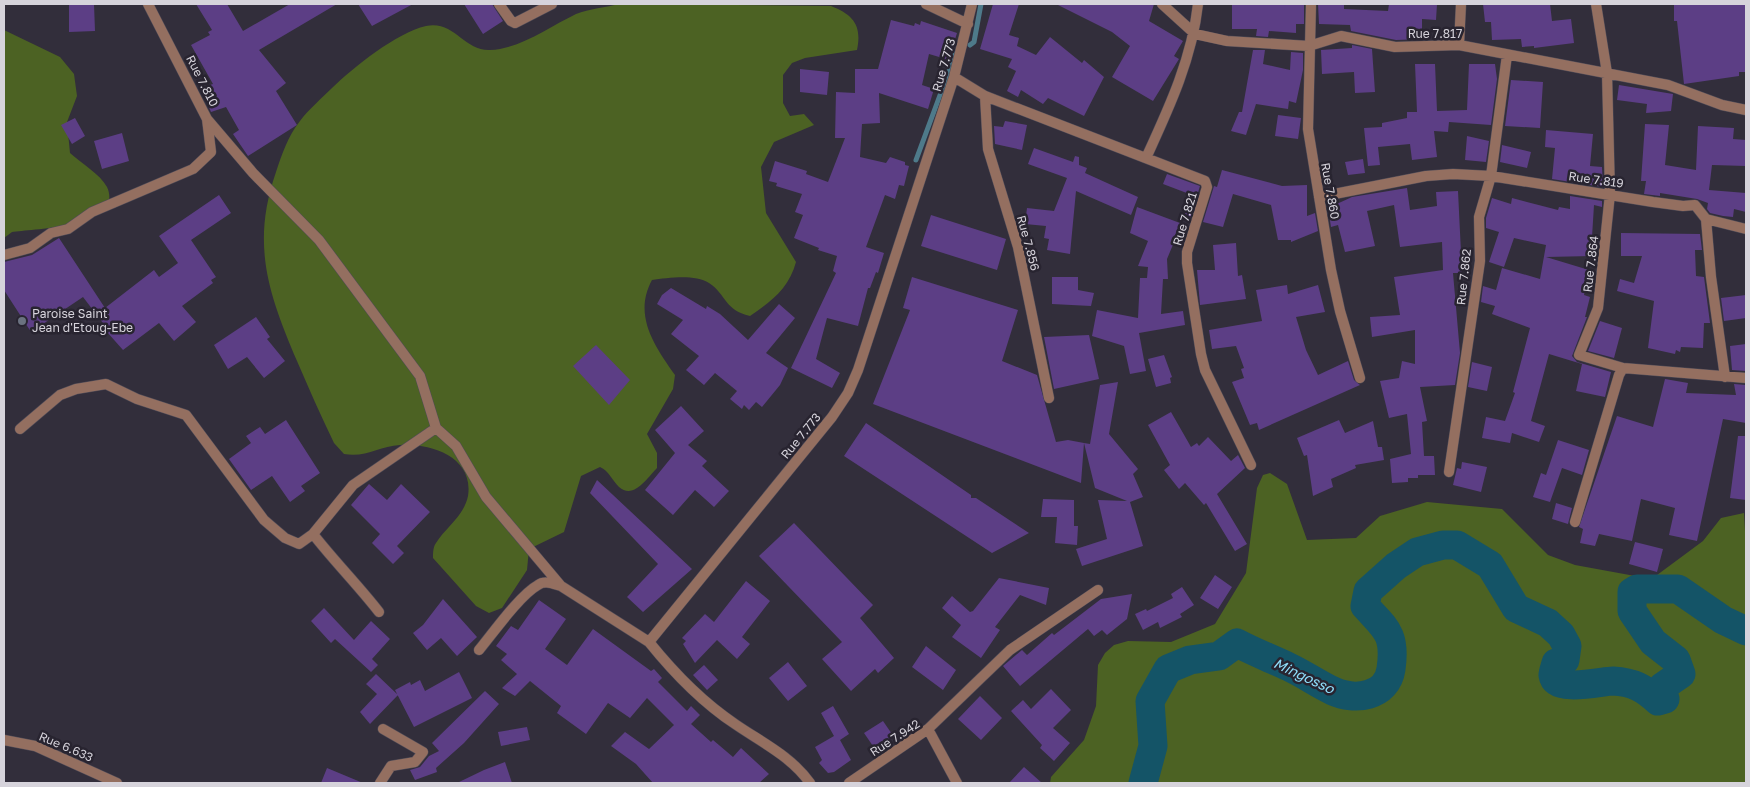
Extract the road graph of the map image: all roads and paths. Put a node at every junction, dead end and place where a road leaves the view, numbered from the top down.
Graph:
1 (148, 4) edge
2 (499, 4) edge
3 (552, 4) edge
4 (926, 4) edge
5 (972, 4) edge
6 (1162, 4) edge
7 (1198, 4) edge
8 (1311, 4) edge
9 (1460, 4) edge
10 (1596, 4) edge
11 (968, 24) junction
12 (1195, 34) junction
13 (1459, 45) junction
14 (1309, 46) junction
15 (1507, 55) junction
16 (1607, 73) junction
17 (954, 77) junction
18 (985, 96) junction
19 (1746, 110) edge
20 (207, 119) junction
21 (1146, 158) junction
22 (1491, 176) junction
23 (1610, 194) junction
24 (1319, 197) junction
25 (1706, 219) junction
26 (1746, 229) edge
27 (4, 255) edge
28 (1623, 368) junction
29 (1725, 377) junction
30 (1360, 378) dead end
31 (1746, 378) edge
32 (1048, 398) dead end
33 (436, 428) junction
34 (20, 429) dead end
35 (1251, 465) dead end
36 (1449, 472) dead end
37 (1575, 522) dead end
38 (313, 534) junction
39 (561, 586) junction
40 (1098, 590) dead end
41 (379, 612) dead end
42 (649, 642) junction
43 (479, 650) dead end
44 (383, 729) dead end
45 (928, 729) junction
46 (4, 740) edge
47 (117, 783) edge
48 (380, 783) edge
49 (810, 783) edge
50 (849, 783) edge
51 (957, 783) edge

1 - 20 street, Rue 7.810
2 - 3 street
4 - 11 street
5 - 11 street, Rue 7.773
6 - 12 street, Rue 7.817
7 - 12 street
8 - 14 street, Rue 7.860
9 - 13 street
10 - 16 street, Rue 7.864
11 - 17 street, Rue 7.773
12 - 14 street, Rue 7.817
12 - 21 street
13 - 14 street, Rue 7.817
13 - 15 street, Rue 7.817
14 - 24 street, Rue 7.860
15 - 16 street, Rue 7.817
15 - 22 street, Rue 7.862
16 - 19 street, Rue 7.817
16 - 23 street, Rue 7.864
17 - 18 street, Rue 7.821
17 - 42 street, Rue 7.773
18 - 21 street, Rue 7.821
18 - 32 street, Rue 7.856
20 - 27 street, Rue 7.810
20 - 33 street
21 - 35 street, Rue 7.821
22 - 23 street, Rue 7.819
22 - 24 street, Rue 7.819
22 - 36 street, Rue 7.862
23 - 25 street, Rue 7.819
23 - 28 street, Rue 7.864
24 - 30 street, Rue 7.860
25 - 26 street
25 - 29 street
28 - 29 street, Rue 7.864
28 - 37 street
29 - 31 street, Rue 7.864
33 - 38 street
33 - 39 street
34 - 38 street
38 - 41 street
39 - 42 street
39 - 43 street
40 - 45 street
42 - 49 street
44 - 48 street
45 - 50 street, Rue 7.942
45 - 51 street, Rue 7.942
46 - 47 street, Rue 6.633

